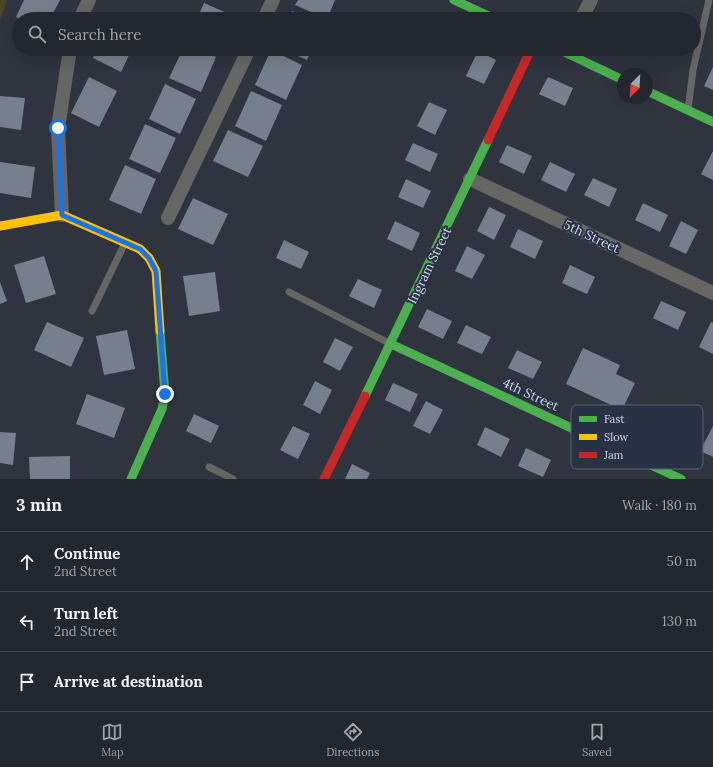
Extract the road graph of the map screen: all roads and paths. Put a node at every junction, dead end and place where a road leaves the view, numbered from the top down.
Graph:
1 (89, 0) edge
2 (273, 0) edge
3 (454, 0) edge
4 (591, 0) edge
5 (709, 0) edge
6 (83, 12) edge
7 (267, 12) edge
8 (479, 12) edge
9 (585, 12) edge
10 (701, 35) edge
11 (69, 56) edge
12 (246, 56) edge
13 (528, 56) edge
14 (575, 56) edge
15 (696, 56) edge
16 (617, 77) edge
17 (653, 94) edge
18 (688, 110) junction
19 (713, 122) edge
20 (470, 179) junction
21 (62, 215) junction
22 (168, 218) dead end
23 (0, 226) edge
24 (125, 242) junction
25 (289, 292) dead end
26 (713, 293) edge
27 (92, 311) dead end
28 (391, 344) junction
29 (571, 428) edge
30 (208, 467) dead end
31 (660, 469) edge
32 (131, 479) edge
33 (233, 479) edge
34 (324, 479) edge
35 (681, 479) edge

1 - 6 street
2 - 7 street
3 - 8 street
4 - 9 street
5 - 10 lane
11 - 21 street
12 - 22 street
13 - 20 street, Ingram Street
14 - 16 street
15 - 18 lane
17 - 18 street
18 - 19 street
20 - 26 street, 5th Street
20 - 28 street, Ingram Street
21 - 23 street
21 - 24 street
24 - 27 lane
24 - 32 street
25 - 28 lane
28 - 29 street, 4th Street
28 - 34 street, Ingram Street
30 - 33 lane
31 - 35 street, 4th Street

